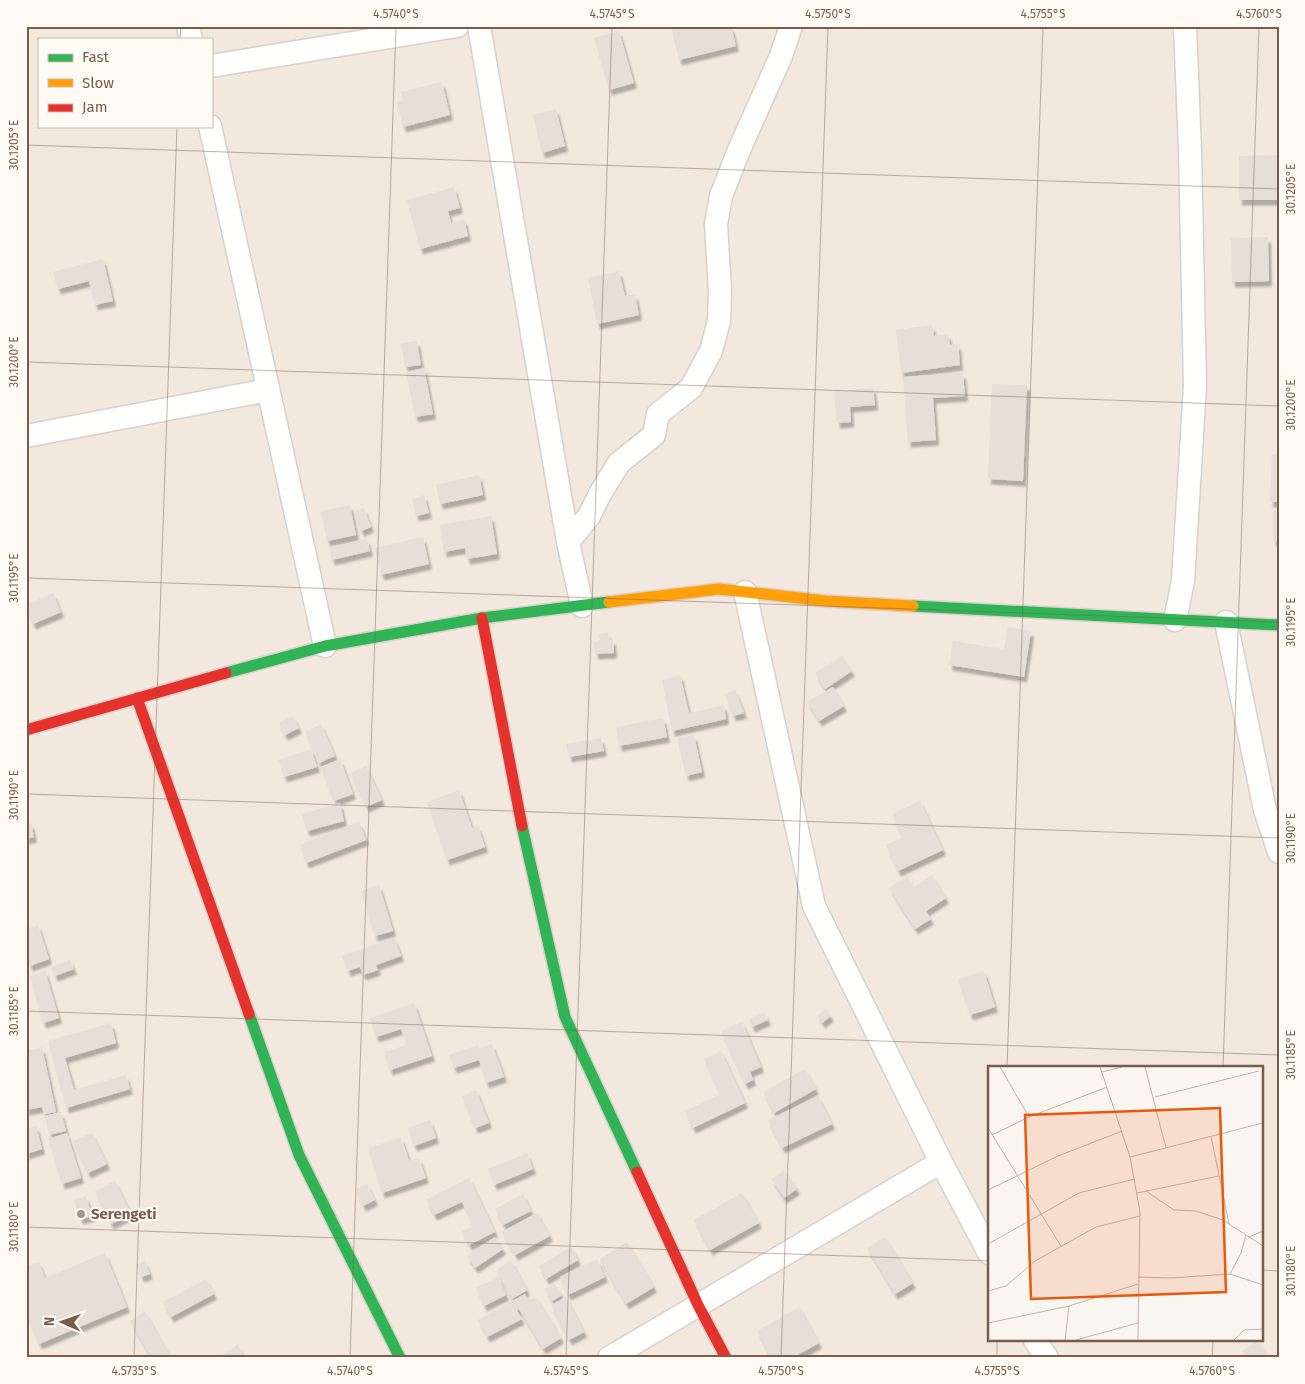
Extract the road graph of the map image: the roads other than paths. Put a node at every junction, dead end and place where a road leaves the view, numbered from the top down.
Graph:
1 (457, 26) edge
2 (479, 26) edge
3 (791, 26) edge
4 (1185, 26) edge
5 (212, 66) edge
6 (210, 128) edge
7 (268, 390) junction
8 (26, 436) edge
9 (568, 542) junction
10 (745, 592) junction
11 (582, 606) junction
12 (482, 618) junction
13 (1175, 620) junction
14 (1226, 622) junction
15 (1279, 625) edge
16 (325, 646) junction
17 (137, 698) junction
18 (26, 730) edge
19 (1279, 852) edge
20 (941, 1162) junction
21 (988, 1250) edge
22 (698, 1305) junction
23 (1036, 1342) edge
24 (400, 1358) edge
25 (609, 1358) edge
26 (726, 1358) edge
27 (1047, 1358) edge

1 - 5 street
2 - 9 street
3 - 9 street
4 - 13 street
6 - 7 street
7 - 8 street
7 - 16 street
9 - 11 street
10 - 11 street
10 - 13 street
10 - 20 street
11 - 12 street
12 - 16 street
12 - 22 street
13 - 14 street
14 - 15 street
14 - 19 street
16 - 17 street
17 - 18 street
17 - 24 street
20 - 21 street
20 - 22 street
22 - 25 street
22 - 26 street
23 - 27 street

